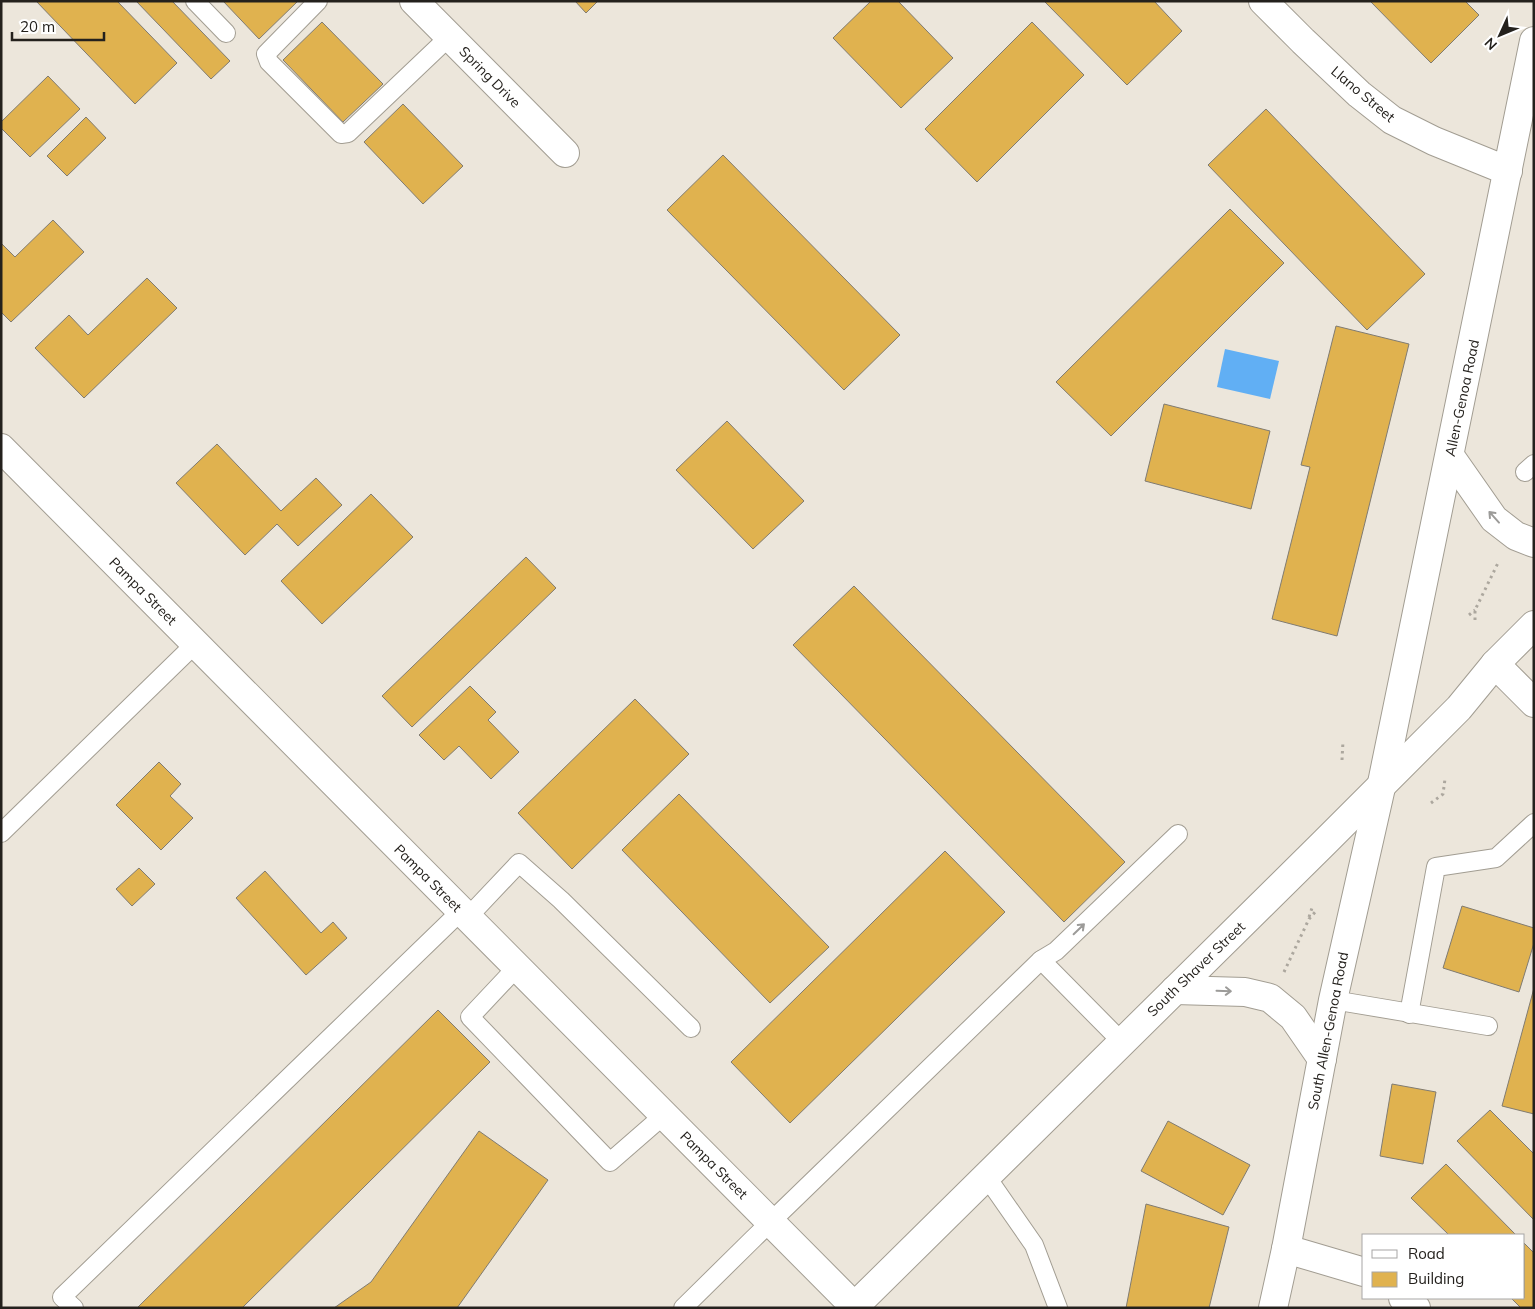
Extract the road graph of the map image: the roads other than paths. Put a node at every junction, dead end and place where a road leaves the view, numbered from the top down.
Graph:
1 (195, 1) edge
2 (318, 1) edge
3 (414, 1) edge
4 (1263, 1) edge
5 (226, 33) dead end
6 (449, 37) junction
7 (1534, 41) edge
8 (565, 153) dead end
9 (1508, 171) junction
10 (1, 448) edge
11 (1450, 456) junction
12 (1534, 543) edge
13 (1534, 625) edge
14 (195, 644) junction
15 (1495, 664) junction
16 (1534, 703) edge
17 (1388, 755) joint
18 (1382, 783) junction
19 (1534, 823) edge
20 (1, 833) edge
21 (1178, 834) dead end
22 (464, 915) junction
23 (1042, 960) junction
24 (517, 967) junction
25 (1175, 990) junction
26 (1333, 1000) junction
27 (1409, 1014) junction
28 (1488, 1026) dead end
29 (691, 1028) dead end
30 (1122, 1042) junction
31 (1322, 1059) junction
32 (664, 1115) junction
33 (986, 1176) junction
34 (770, 1222) junction
35 (1286, 1248) junction
36 (1362, 1271) edge
37 (1404, 1299) edge
38 (855, 1307) edge
39 (74, 1308) edge
40 (683, 1308) edge
41 (1058, 1308) edge
42 (1273, 1308) edge
43 (1416, 1308) edge

1 - 5 lane
2 - 6 lane
3 - 6 main road, Spring Drive
4 - 9 main road, Llano Street
6 - 8 main road, Spring Drive
7 - 9 main road, Allen-Genoa Road
9 - 11 main road, Allen-Genoa Road
10 - 14 main road, Pampa Street
12 -> 11 main road
11 - 17 main road, Allen-Genoa Road
13 - 15 main road, South Shaver Street
14 - 20 lane
14 - 22 main road, Pampa Street
15 - 16 main road
15 - 18 main road, South Shaver Street
17 - 18 main road, South Allen-Genoa Road
18 - 25 main road, South Shaver Street
18 - 26 main road, South Allen-Genoa Road
19 - 27 lane
23 -> 21 lane
22 - 24 main road, Pampa Street
22 - 29 lane
22 - 39 lane
23 - 30 lane
23 - 34 lane
24 - 32 main road, Pampa Street
24 - 32 lane
25 - 30 main road, South Shaver Street
25 -> 31 main road
26 - 27 lane
26 - 31 main road, South Allen-Genoa Road
27 - 28 lane
30 - 33 main road, South Shaver Street
31 - 35 main road, South Allen-Genoa Road
32 - 34 main road, Pampa Street
33 - 38 main road, South Shaver Street
33 - 41 lane
34 - 38 main road, Pampa Street
34 - 40 lane
35 - 36 main road
35 - 42 main road, South Allen-Genoa Road
37 - 43 main road

